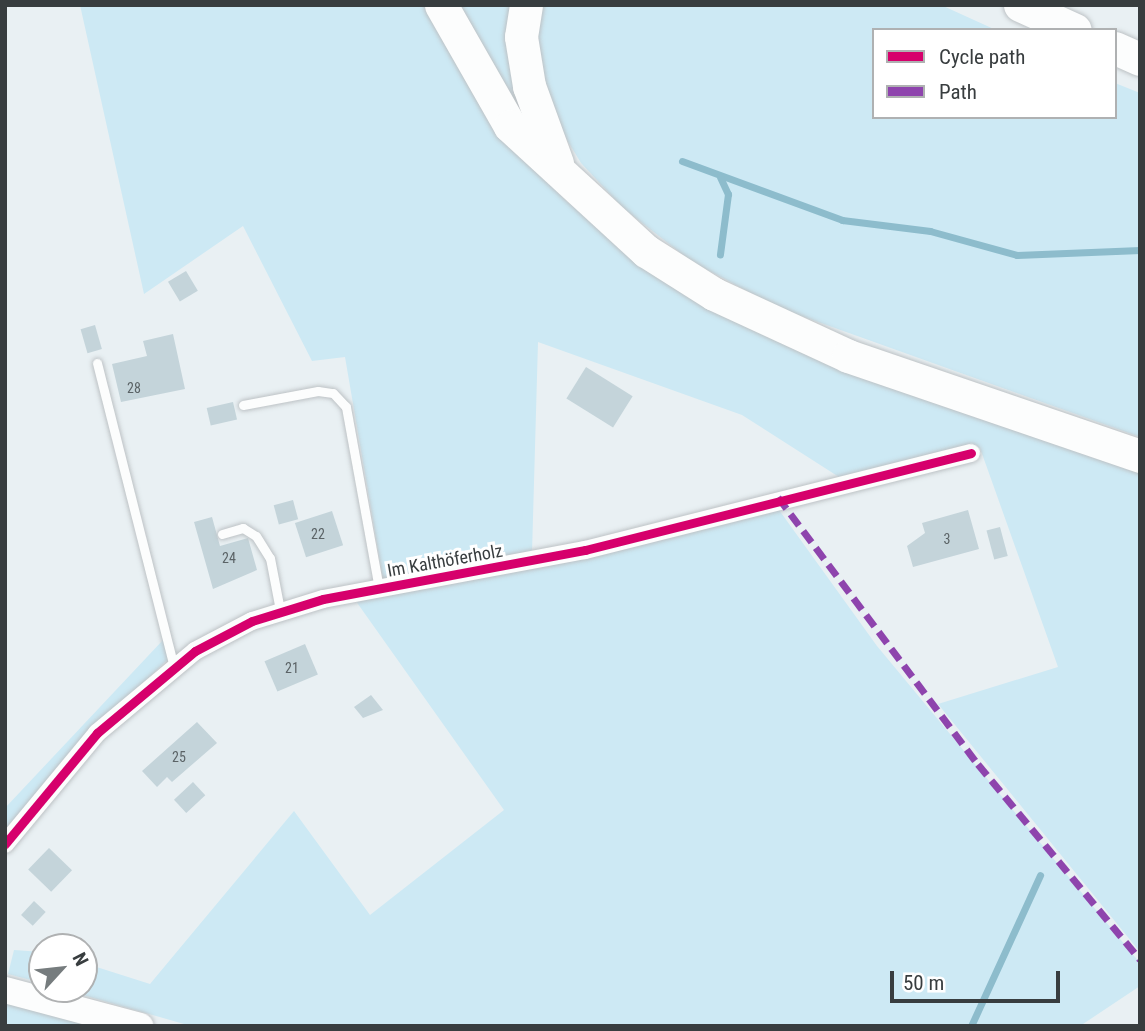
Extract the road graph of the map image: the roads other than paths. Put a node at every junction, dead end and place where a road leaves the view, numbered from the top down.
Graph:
1 (442, 5) edge
2 (526, 5) edge
3 (1020, 5) edge
4 (1071, 28) edge
5 (1117, 49) edge
6 (1140, 59) edge
7 (564, 178) junction
8 (97, 363) dead end
9 (243, 405) dead end
10 (971, 453) dead end
11 (1140, 456) edge
12 (222, 534) dead end
13 (379, 588) junction
14 (280, 610) junction
15 (174, 667) junction
16 (5, 844) edge
17 (5, 990) edge
18 (140, 1026) edge

1 - 7 highway
2 - 7 highway
3 - 4 highway
5 - 6 highway
7 - 11 highway
8 - 15 lane
9 - 13 lane
10 - 13 street, Im Kalthöferholz
12 - 14 lane
13 - 14 street, Im Kalthöferholz
14 - 15 street, Im Kalthöferholz
15 - 16 street, Im Kalthöferholz
17 - 18 main road

